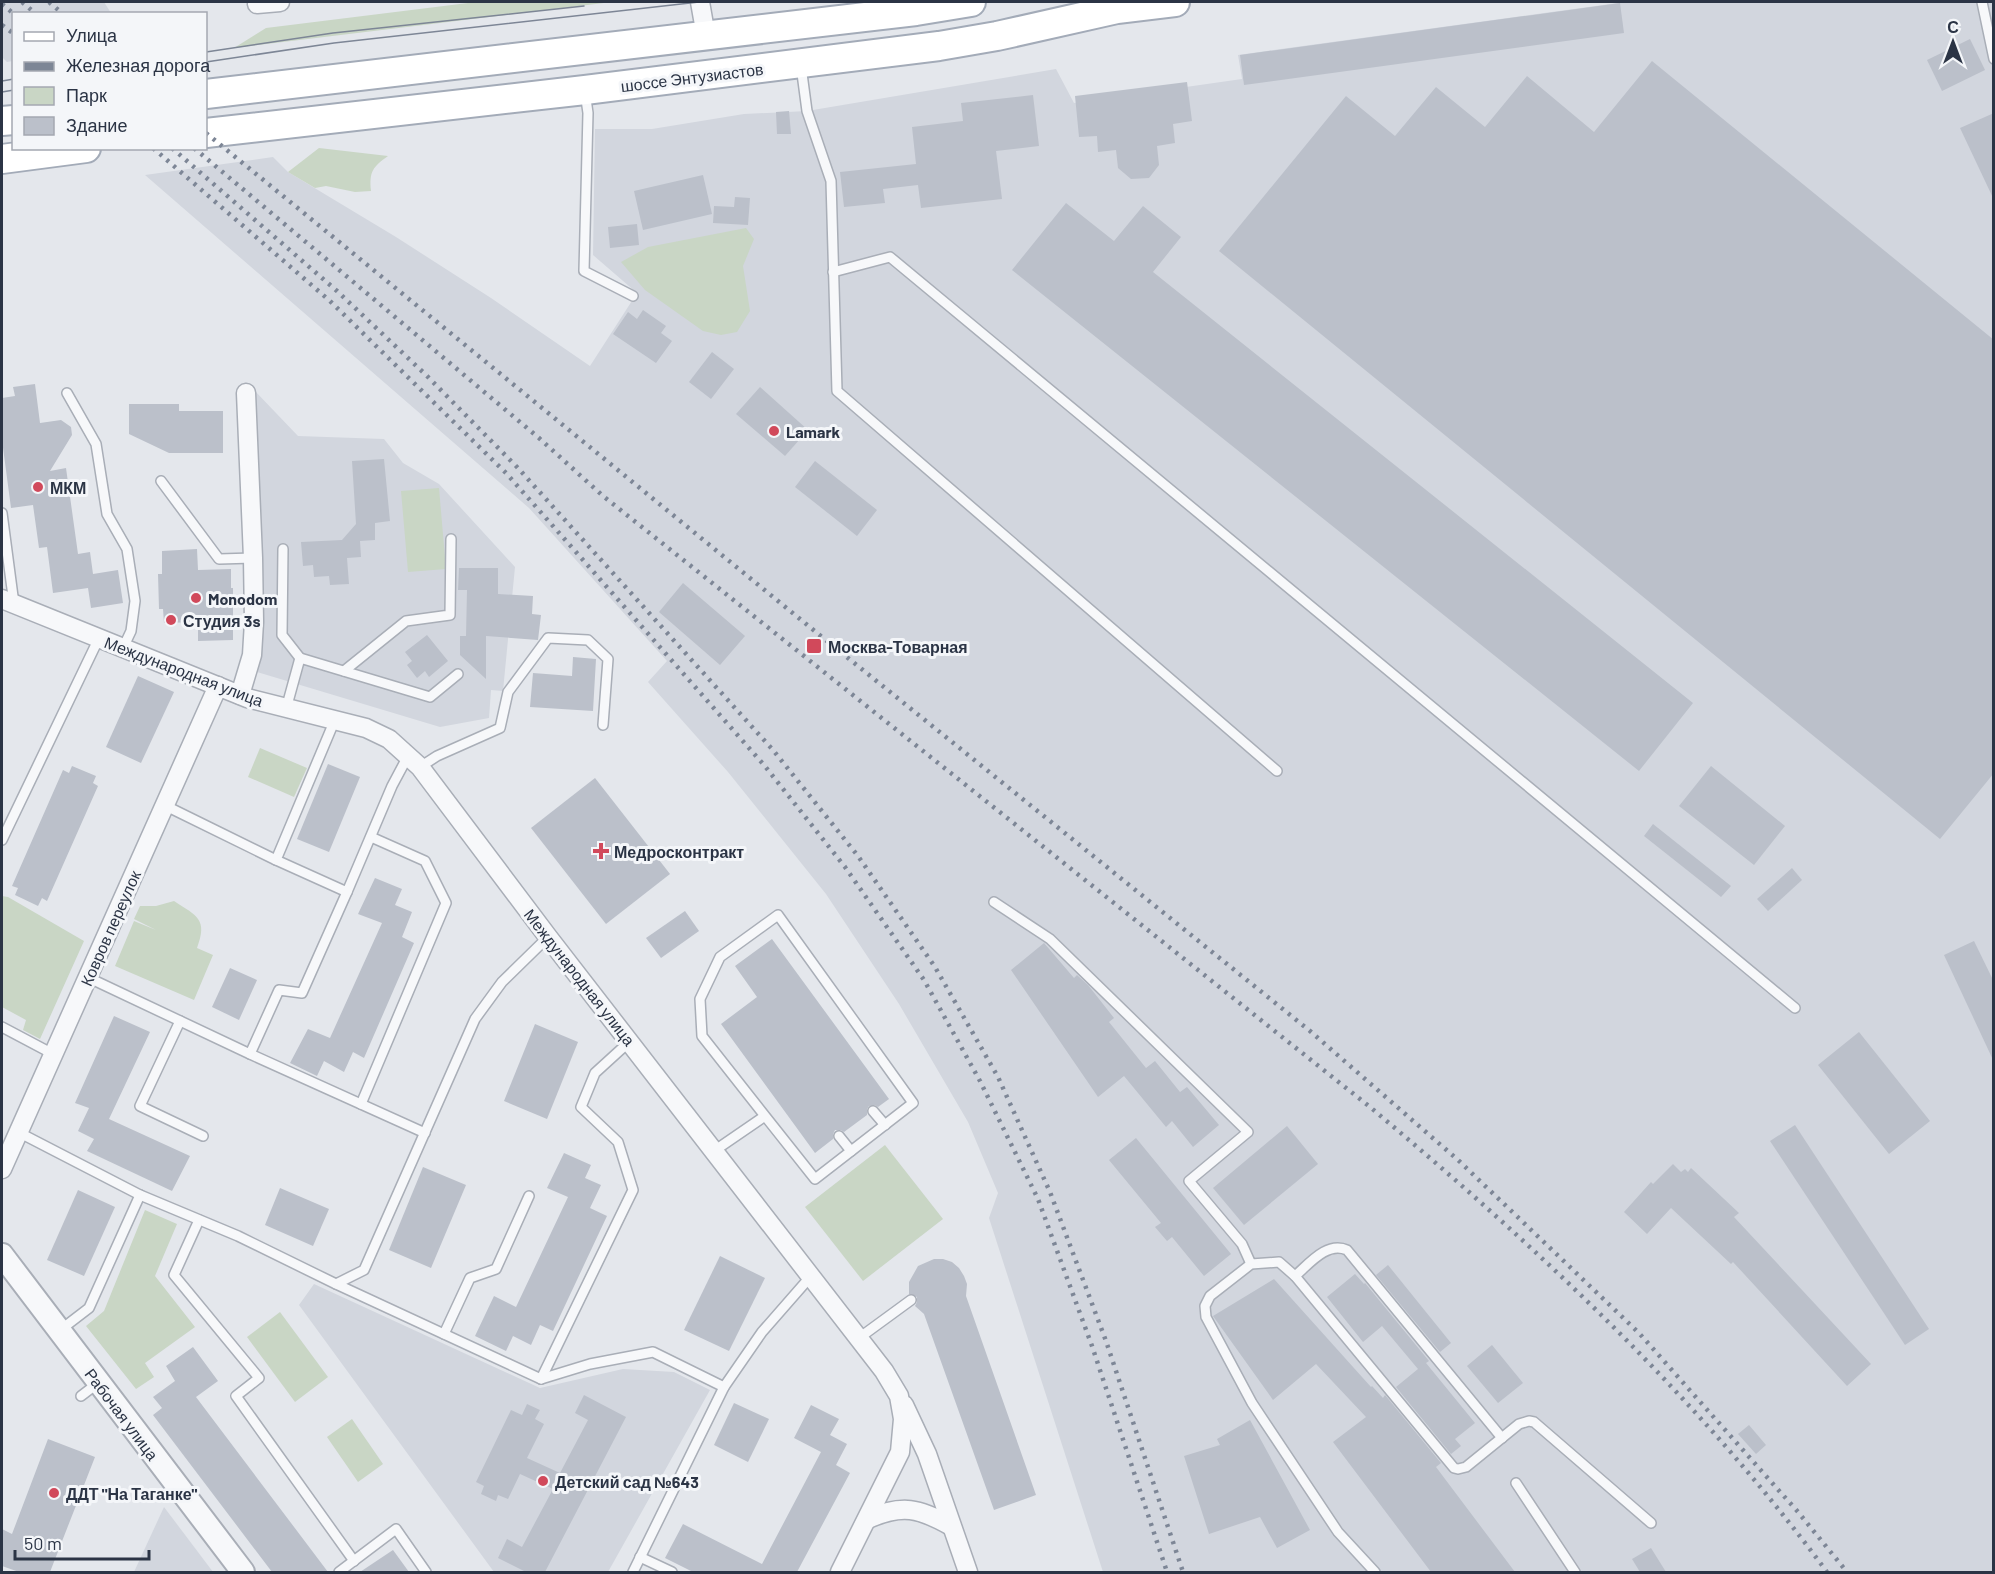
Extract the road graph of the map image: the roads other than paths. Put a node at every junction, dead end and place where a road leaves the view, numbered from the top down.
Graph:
1 (280, 2) edge
2 (700, 2) edge
3 (971, 2) edge
4 (1175, 2) edge
5 (1982, 2) edge
6 (257, 4) dead end
7 (705, 36) junction
8 (1994, 59) edge
9 (800, 63) junction
10 (585, 90) junction
11 (207, 94) edge
12 (207, 134) edge
13 (71, 150) edge
14 (2, 159) edge
15 (833, 272) junction
16 (633, 296) dead end
17 (67, 393) dead end
18 (246, 393) dead end
19 (161, 481) dead end
20 (2, 513) edge
21 (451, 539) dead end
22 (282, 549) dead end
23 (253, 558) junction
24 (8, 602) edge
25 (99, 638) junction
26 (123, 648) junction
27 (300, 658) junction
28 (344, 671) junction
29 (458, 674) dead end
30 (218, 686) junction
31 (240, 695) junction
32 (286, 709) junction
33 (334, 722) junction
34 (603, 725) dead end
35 (414, 762) junction
36 (1277, 771) dead end
37 (164, 805) junction
38 (371, 837) junction
39 (2, 840) edge
40 (276, 860) junction
41 (347, 892) junction
42 (994, 902) dead end
43 (548, 937) junction
44 (87, 977) junction
45 (1795, 1008) dead end
46 (180, 1021) junction
47 (2, 1027) edge
48 (629, 1042) junction
49 (53, 1054) junction
50 (250, 1054) junction
51 (361, 1104) junction
52 (873, 1111) dead end
53 (765, 1116) junction
54 (885, 1125) junction
55 (18, 1132) junction
56 (425, 1134) junction
57 (203, 1136) dead end
58 (839, 1136) dead end
59 (714, 1151) junction
60 (851, 1151) junction
61 (2, 1169) edge
62 (140, 1195) junction
63 (529, 1196) dead end
64 (199, 1220) junction
65 (2, 1255) edge
66 (1251, 1264) junction
67 (811, 1276) junction
68 (1295, 1276) junction
69 (336, 1284) junction
70 (911, 1300) dead end
71 (59, 1331) junction
72 (444, 1334) junction
73 (859, 1338) junction
74 (541, 1379) junction
75 (724, 1387) junction
76 (899, 1396) junction
77 (1502, 1438) junction
78 (1516, 1483) dead end
79 (868, 1519) junction
80 (1651, 1522) dead end
81 (951, 1526) junction
82 (640, 1557) junction
83 (354, 1561) junction
84 (243, 1572) edge
85 (339, 1572) edge
86 (426, 1572) edge
87 (633, 1572) edge
88 (672, 1572) edge
89 (840, 1572) edge
90 (968, 1572) edge
91 (1375, 1572) edge
92 (1575, 1572) edge

1 - 6 street
2 - 7 street
3 - 7 main road
4 - 9 main road, шоссе Энтузиастов
5 - 8 lane
7 - 11 main road
9 - 10 main road, шоссе Энтузиастов
9 - 15 lane
10 - 12 main road, шоссе Энтузиастов
10 - 16 lane
13 - 14 main road
15 - 36 lane
15 - 45 lane
17 - 26 lane
18 - 23 street
19 - 23 lane
20 - 24 lane
21 - 28 lane
22 - 27 lane
23 - 31 street
24 - 25 street, Международная улица
25 - 26 street, Международная улица
25 - 39 lane
26 - 30 street, Международная улица
27 - 28 lane
27 - 32 lane
28 - 29 lane
30 - 31 street, Международная улица
30 - 37 street, Ковров переулок
31 - 32 street, Международная улица
32 - 33 street, Международная улица
33 - 35 street, Международная улица
33 - 40 lane
34 - 35 lane
35 - 38 lane
35 - 43 street, Международная улица
37 - 40 lane
37 - 44 street, Ковров переулок
38 - 41 lane
38 - 51 lane
40 - 41 lane
41 - 50 lane
42 - 66 lane
43 - 48 street, Международная улица
43 - 56 lane
44 - 46 lane
44 - 49 street, Ковров переулок
46 - 50 lane
46 - 57 lane
47 - 49 lane
48 - 59 street, Международная улица
48 - 74 lane
49 - 55 street, Ковров переулок
50 - 51 lane
51 - 56 lane
52 - 54 lane
53 - 54 lane
53 - 59 lane
53 - 60 lane
54 - 60 lane
55 - 61 street, Ковров переулок
55 - 62 lane
56 - 69 lane
58 - 60 lane
59 - 67 street, Международная улица
62 - 64 lane
62 - 71 lane
63 - 72 lane
64 - 69 lane
64 - 83 lane
65 - 71 street, Рабочая улица
66 - 68 lane
66 - 91 lane
67 - 73 street, Международная улица
67 - 75 lane
68 - 77 lane
68 - 77 lane
69 - 72 lane
70 - 73 lane
71 - 84 street, Рабочая улица
72 - 74 lane
73 - 76 street, Международная улица
74 - 75 lane
75 - 82 lane
76 - 79 street, Международная улица
76 - 81 street
77 - 80 lane
78 - 92 lane
79 - 81 street
79 - 89 street, Международная улица
81 - 90 street
82 - 87 lane
82 - 88 lane
83 - 85 lane
83 - 86 lane

